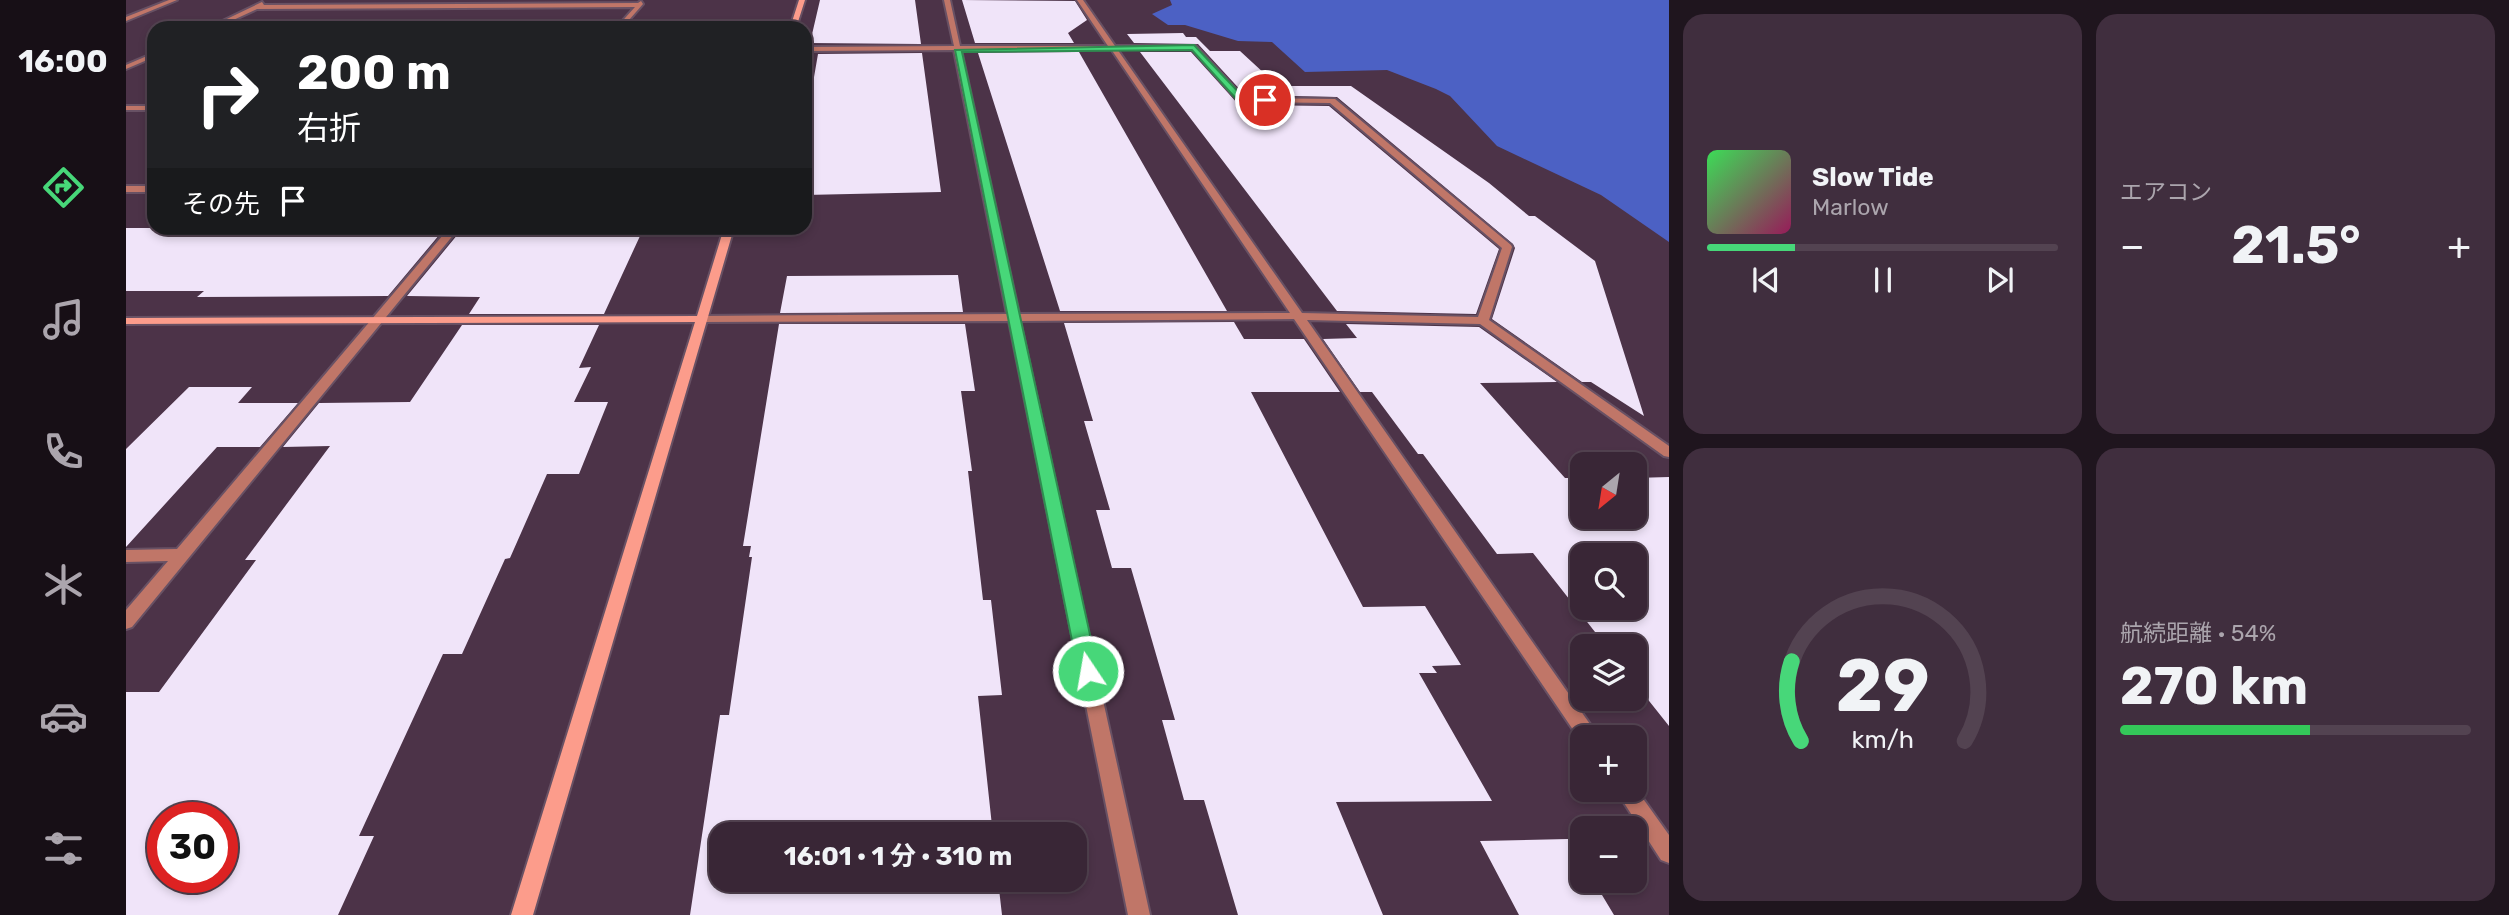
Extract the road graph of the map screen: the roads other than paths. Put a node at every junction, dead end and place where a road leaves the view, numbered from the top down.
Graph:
1 (174, 0) edge
2 (270, 0) edge
3 (802, 0) edge
4 (947, 0) edge
5 (1080, 0) edge
6 (641, 3) edge
7 (254, 7) junction
8 (126, 19) edge
9 (225, 21) edge
10 (625, 21) edge
11 (795, 21) edge
12 (1112, 48) junction
13 (812, 49) edge
14 (958, 50) junction
15 (147, 58) edge
16 (126, 67) edge
17 (126, 108) edge
18 (147, 108) edge
19 (126, 189) edge
20 (147, 189) edge
21 (448, 235) edge
22 (727, 235) edge
23 (1298, 316) junction
24 (1014, 317) junction
25 (700, 319) junction
26 (378, 320) junction
27 (126, 321) edge
28 (1483, 321) junction
29 (1669, 453) edge
30 (182, 555) junction
31 (126, 556) edge
32 (126, 622) edge
33 (1581, 725) edge
34 (1634, 802) edge
35 (1669, 853) edge
36 (522, 915) edge
37 (1139, 915) edge

1 - 8 street
2 - 7 street
3 - 11 street
4 - 14 street
5 - 12 street
6 - 7 street
6 - 10 street
7 - 9 street
12 - 14 street
12 - 23 street
12 - 28 street
13 - 14 street
14 - 24 street
15 - 16 street
17 - 18 street
19 - 20 street
21 - 26 street
22 - 25 street
23 - 24 street
23 - 28 street
23 - 33 street
24 - 25 street
24 - 37 street
25 - 26 street
25 - 36 street
26 - 27 street
26 - 30 street
28 - 29 street
30 - 31 street
30 - 32 street
34 - 35 street

